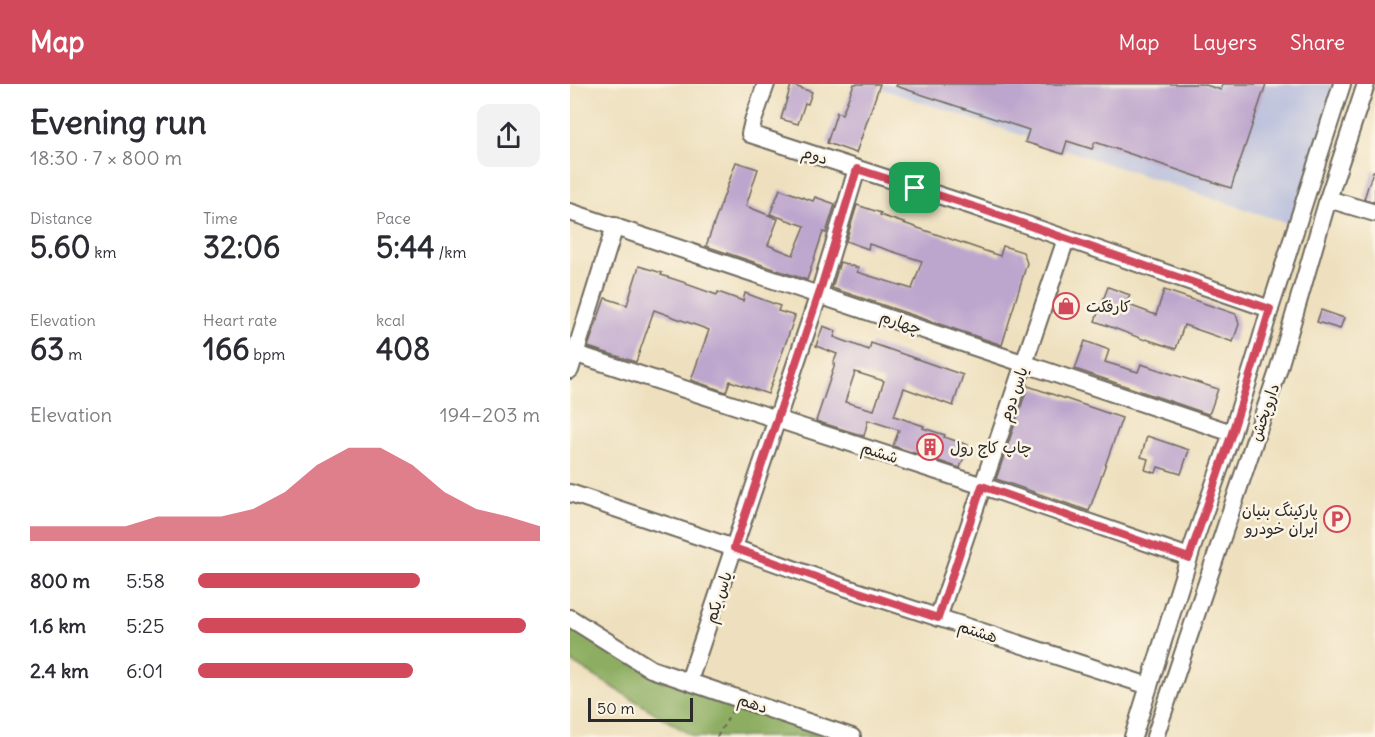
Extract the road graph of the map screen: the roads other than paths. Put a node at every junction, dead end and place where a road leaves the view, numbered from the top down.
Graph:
1 (766, 84) edge
2 (1342, 84) edge
3 (1366, 84) edge
4 (857, 169) junction
5 (1311, 180) junction
6 (1330, 193) junction
7 (570, 212) edge
8 (1375, 213) edge
9 (615, 226) junction
10 (1066, 239) junction
11 (819, 294) junction
12 (1270, 309) junction
13 (573, 353) edge
14 (1256, 356) junction
15 (1024, 363) junction
16 (570, 370) edge
17 (1278, 371) junction
18 (777, 418) junction
19 (1232, 433) junction
20 (982, 486) junction
21 (570, 493) edge
22 (734, 548) junction
23 (1189, 558) junction
24 (570, 618) edge
25 (938, 618) junction
26 (689, 681) junction
27 (1149, 686) junction
28 (852, 737) edge
29 (1133, 737) edge
30 (1155, 737) edge

1 - 4 street, دوم
2 - 5 street, داروپخش
3 - 6 street, داروپخش
4 - 10 street, دوم
4 - 11 street, یاس یکم
5 - 6 street
5 - 12 street, داروپخش
6 - 8 street
6 - 17 street, داروپخش
7 - 9 street, چهارم
9 - 11 street, چهارم
9 - 13 street
10 - 12 street, دوم
10 - 15 street, یاس دوم
11 - 15 street, چهارم
11 - 18 street, یاس یکم
12 - 14 street, داروپخش
13 - 16 street
13 - 18 street, ششم
14 - 17 street
14 - 19 street, داروپخش
15 - 19 street, چهارم
15 - 20 street, یاس دوم
17 - 30 street, داروپخش
18 - 20 street, ششم
18 - 22 street, یاس یکم
19 - 23 street, داروپخش
20 - 23 street, ششم
20 - 25 street, یاس دوم
21 - 22 street, هشتم
22 - 25 street, هشتم
22 - 26 street, یاس یکم
23 - 27 street, داروپخش
24 - 26 street, دهم
25 - 27 street, هشتم
26 - 28 street, دهم
27 - 29 street, داروپخش

